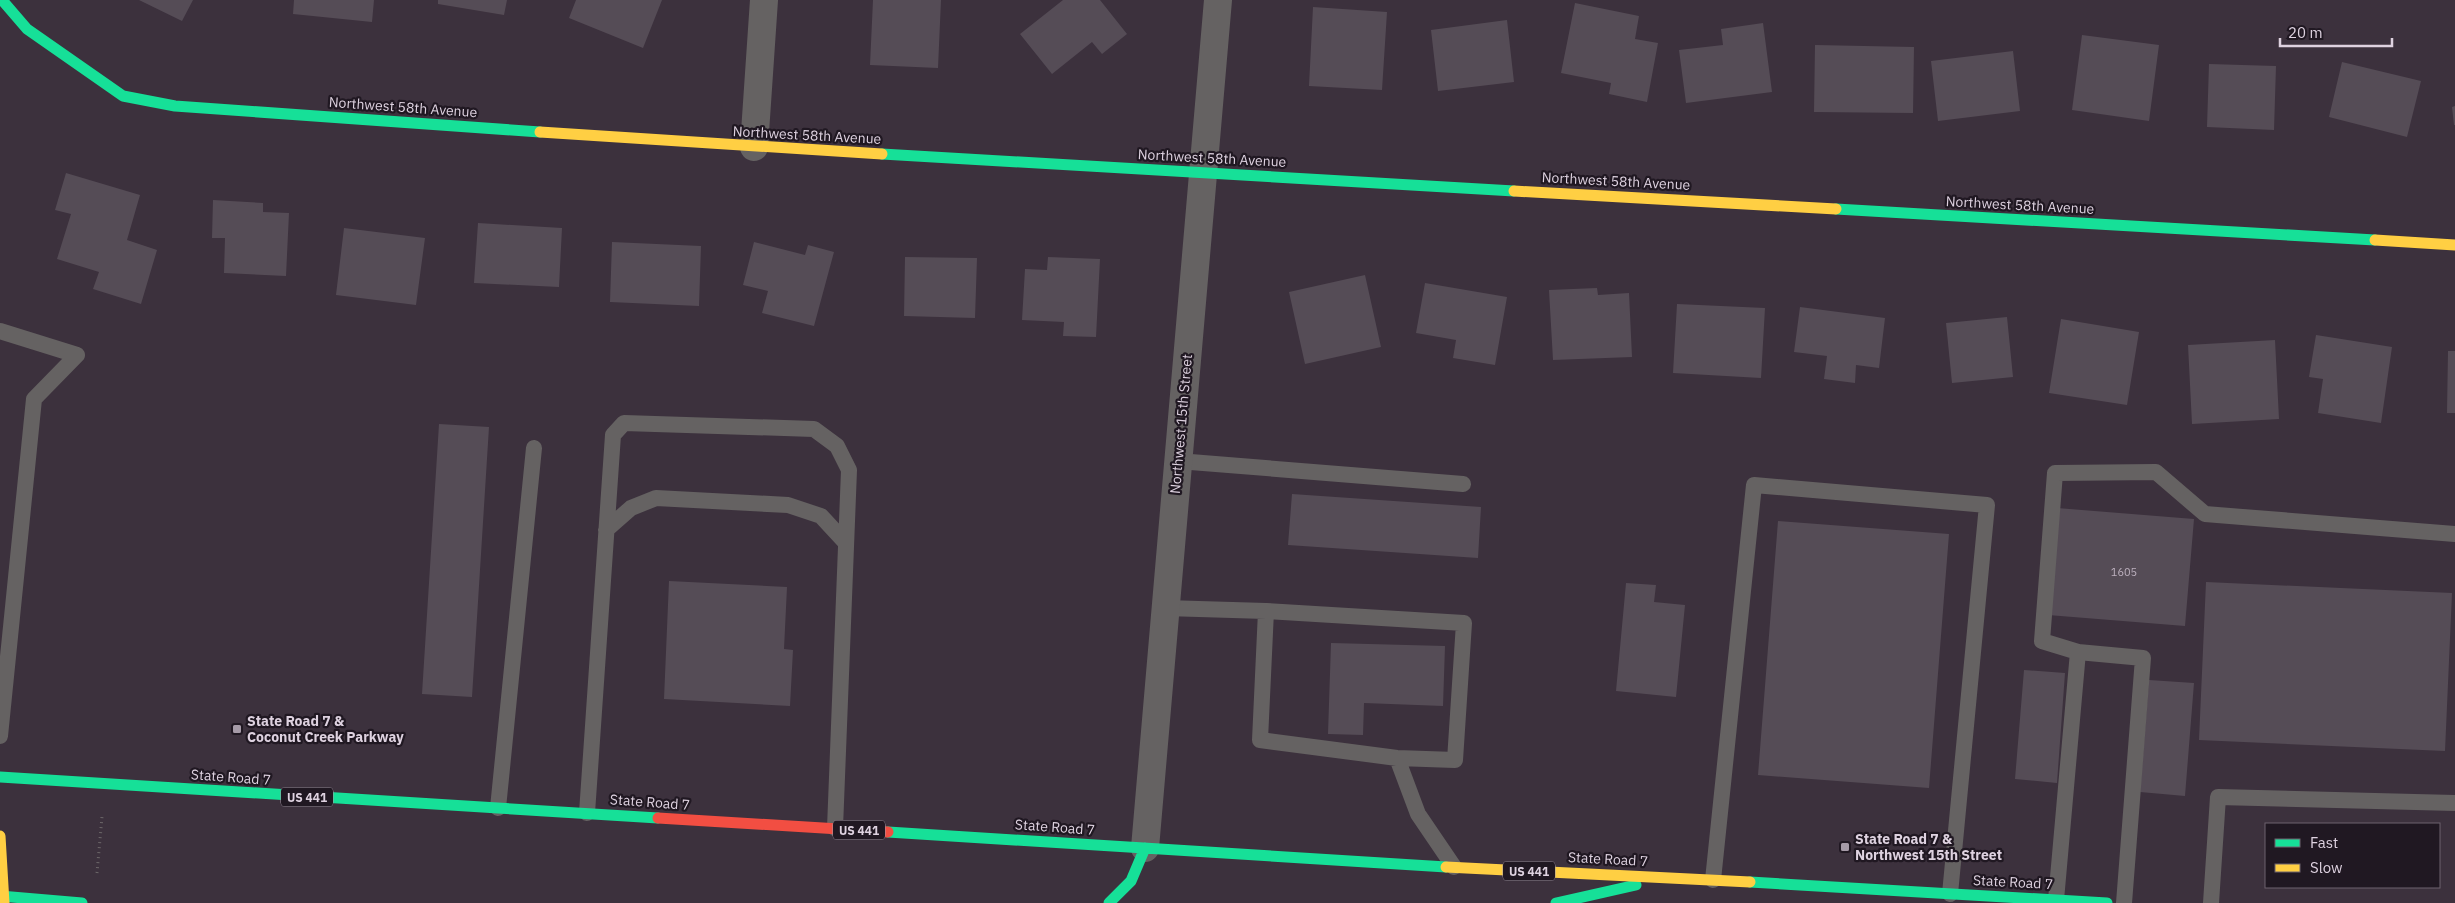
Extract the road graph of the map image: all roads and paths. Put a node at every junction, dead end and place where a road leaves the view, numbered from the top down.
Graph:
1 (2, 0) edge
2 (764, 0) edge
3 (1218, 0) edge
4 (754, 147) junction
5 (1202, 172) junction
6 (2455, 246) edge
7 (0, 332) edge
8 (534, 448) dead end
9 (1178, 461) junction
10 (1463, 484) dead end
11 (606, 530) junction
12 (2455, 534) edge
13 (846, 543) junction
14 (1165, 608) junction
15 (1266, 611) junction
16 (2078, 652) junction
17 (0, 736) edge
18 (1397, 758) junction
19 (0, 777) edge
20 (105, 784) junction
21 (2455, 803) edge
22 (498, 808) junction
23 (586, 813) junction
24 (835, 828) junction
25 (0, 836) edge
26 (1145, 848) junction
27 (1454, 867) junction
28 (1672, 878) junction
29 (1714, 880) junction
30 (96, 883) dead end
31 (1950, 894) junction
32 (3, 899) edge
33 (2056, 900) junction
34 (82, 903) edge
35 (1110, 903) edge
36 (1556, 903) edge
37 (2108, 903) edge
38 (2124, 903) edge
39 (2211, 903) edge

1 - 4 street, Northwest 58th Avenue
2 - 4 street
3 - 5 street, Northwest 15th Street
4 - 5 street, Northwest 58th Avenue
5 - 6 street, Northwest 58th Avenue
5 - 9 street, Northwest 15th Street
7 - 17 lane
8 - 22 lane
9 - 10 lane
9 - 14 street, Northwest 15th Street
11 - 13 lane
11 - 13 lane
11 - 23 lane
12 - 16 lane
13 - 24 lane
14 - 15 lane
14 - 26 street, Northwest 15th Street
15 - 18 lane
15 - 18 lane
16 - 33 lane
16 - 38 lane
18 - 27 lane
19 - 20 street, State Road 7 / US 441
20 - 22 street, State Road 7 / US 441
20 - 30 path
21 - 39 lane
22 - 23 street, State Road 7 / US 441
23 - 24 street, State Road 7 / US 441
24 - 26 street, State Road 7 / US 441
25 - 32 street
26 - 27 street, State Road 7 / US 441
26 - 35 street
27 - 28 street, State Road 7 / US 441
28 - 29 street, State Road 7 / US 441
28 - 36 street
29 - 31 street, State Road 7 / US 441
29 - 31 lane
31 - 33 street, State Road 7 / US 441
32 - 34 street
33 - 37 street, State Road 7 / US 441

